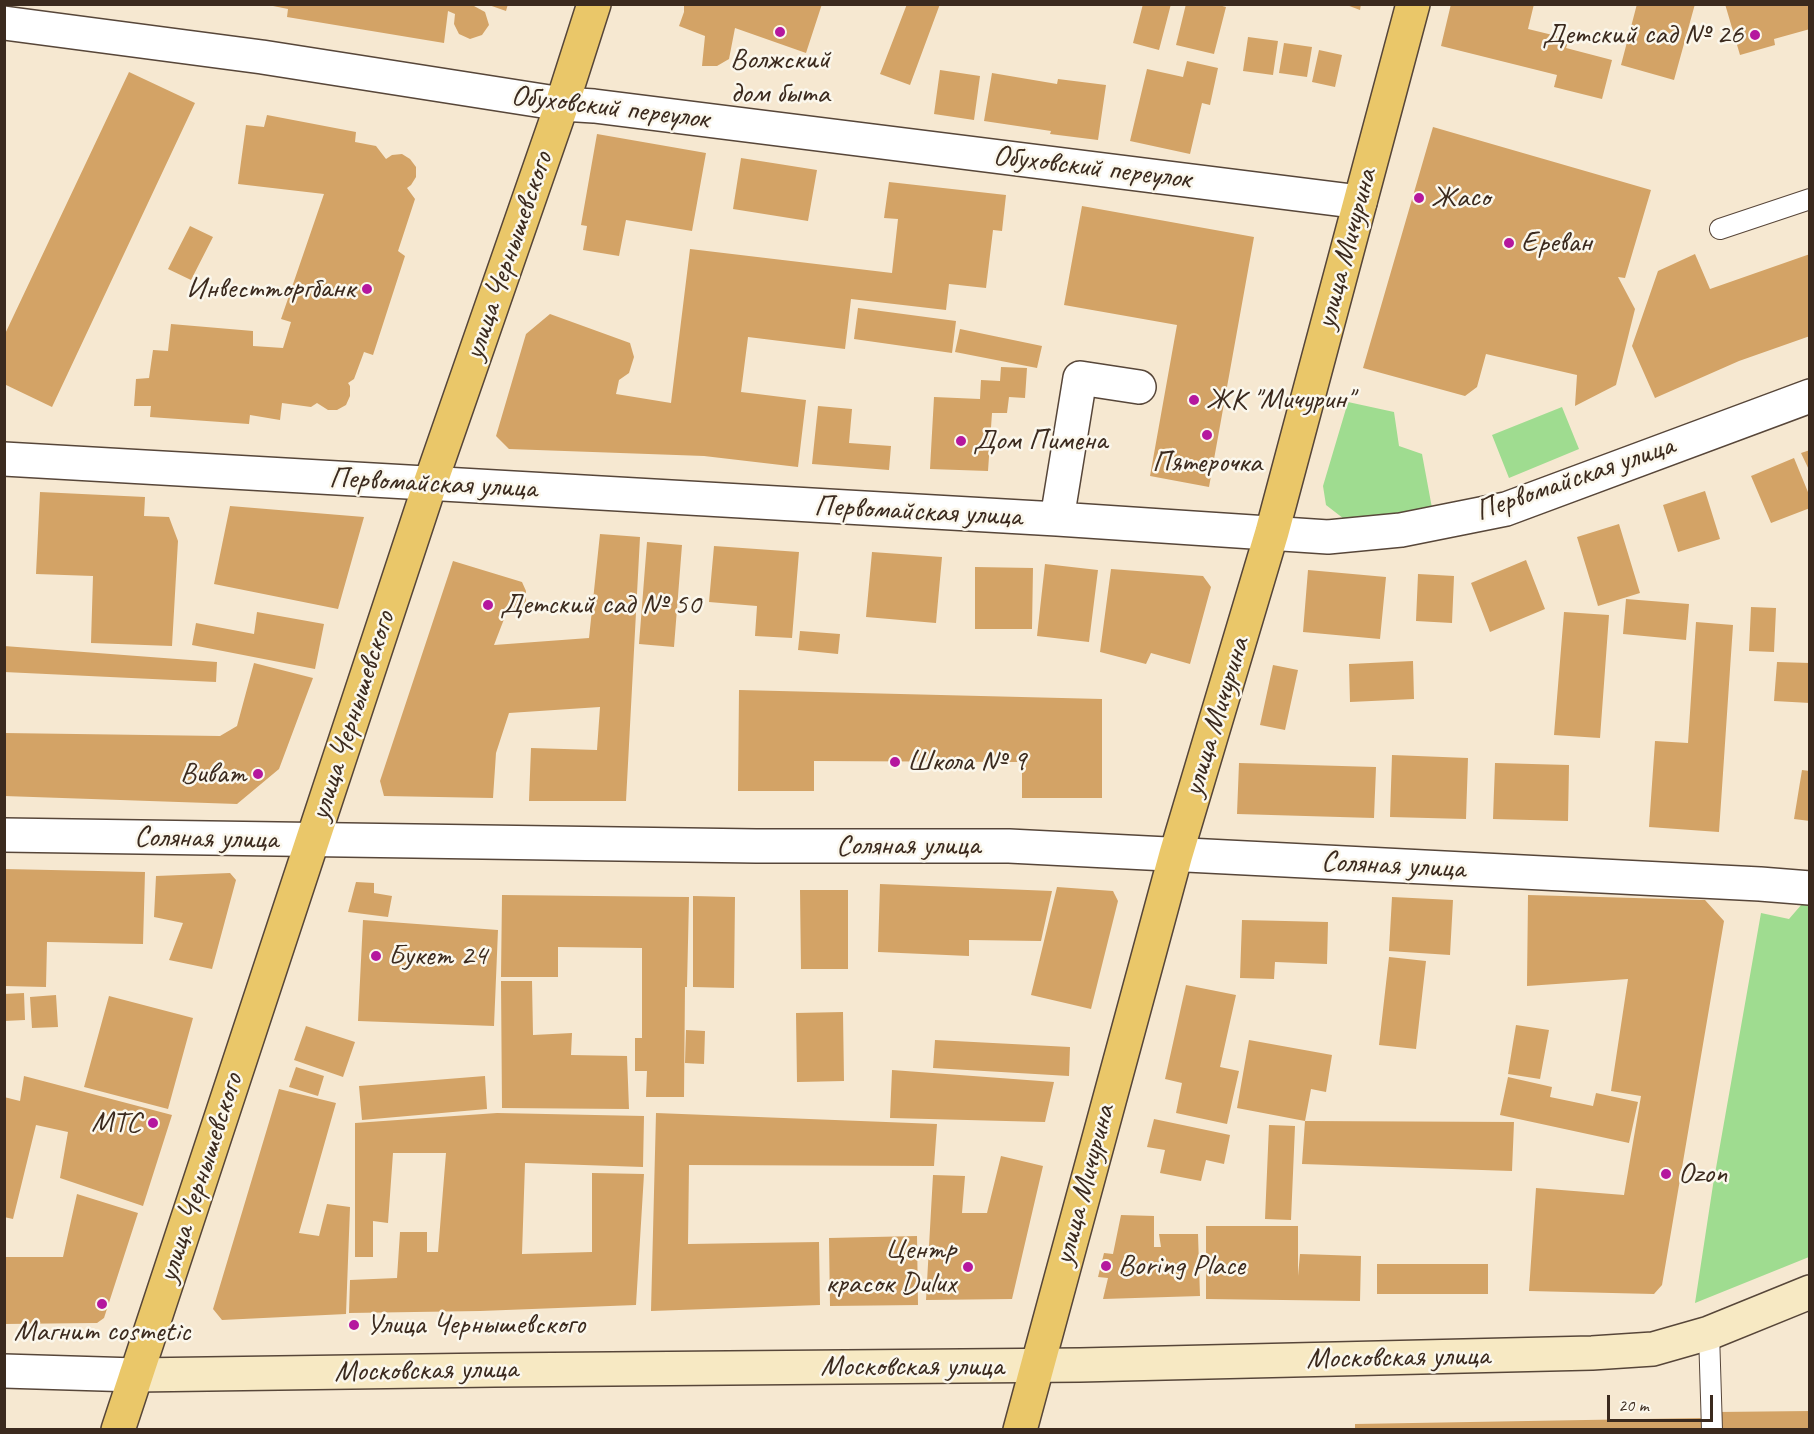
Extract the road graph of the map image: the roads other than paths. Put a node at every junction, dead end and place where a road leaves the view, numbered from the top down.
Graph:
1 (594, 4) edge
2 (1413, 4) edge
3 (4, 22) edge
4 (562, 104) junction
5 (1809, 199) edge
6 (1360, 202) junction
7 (1720, 229) dead end
8 (1139, 387) dead end
9 (1809, 396) edge
10 (4, 459) edge
11 (430, 484) junction
12 (1058, 519) junction
13 (1272, 532) junction
14 (4, 835) edge
15 (311, 841) junction
16 (1176, 854) junction
17 (1809, 888) edge
18 (1809, 1292) edge
19 (1709, 1333) junction
20 (1037, 1366) junction
21 (4, 1371) edge
22 (136, 1376) junction
23 (118, 1430) edge
24 (1020, 1430) edge
25 (1712, 1430) edge

1 - 4 main road, улица Чернышевского
2 - 6 main road, улица Мичурина
3 - 4 street, Обуховский переулок
4 - 6 street, Обуховский переулок
4 - 11 main road, улица Чернышевского
5 - 7 lane
6 - 13 main road, улица Мичурина
8 - 12 street
9 - 13 street, Первомайская улица
10 - 11 street, Первомайская улица
11 - 12 street, Первомайская улица
11 - 15 main road, улица Чернышевского
12 - 13 street, Первомайская улица
13 - 16 main road, улица Мичурина
14 - 15 street, Соляная улица
15 - 16 street, Соляная улица
15 - 22 main road, улица Чернышевского
16 - 17 street, Соляная улица
16 - 20 main road, улица Мичурина
18 - 19 main road, Московская улица
19 - 20 main road, Московская улица
19 - 25 lane
20 - 22 main road, Московская улица
20 - 24 main road, улица Мичурина
21 - 22 street, Московская улица
22 - 23 main road, улица Чернышевского

